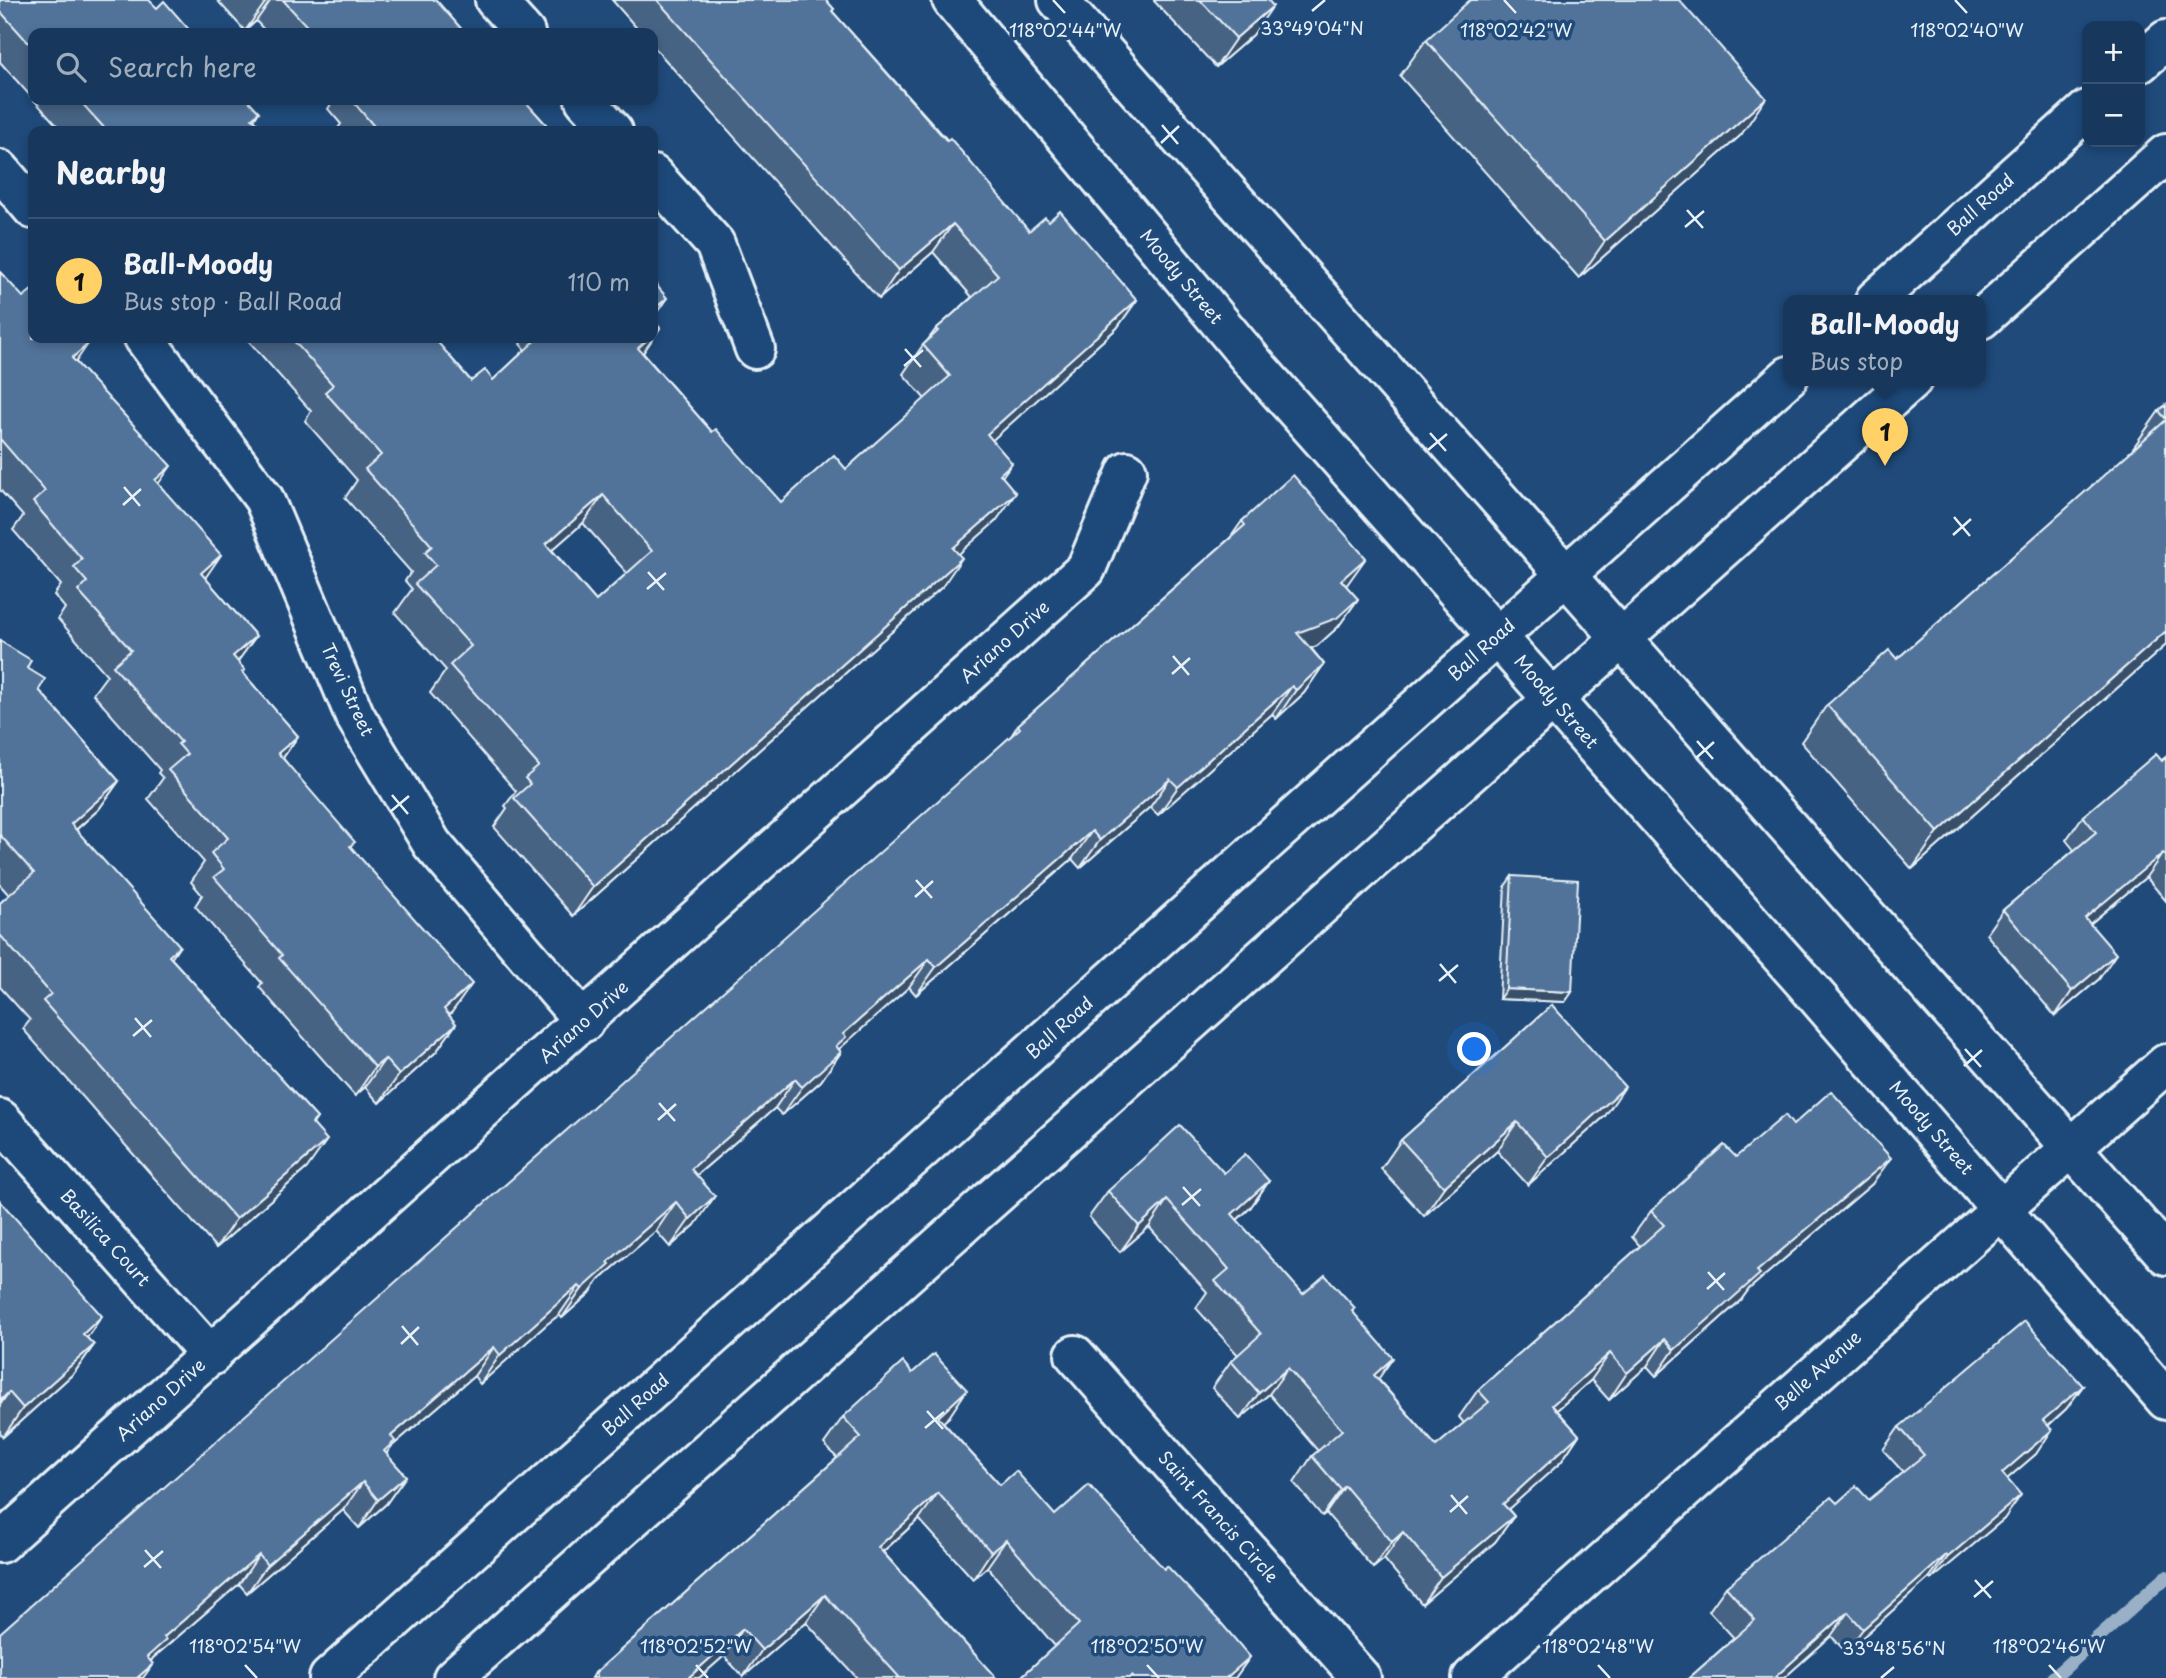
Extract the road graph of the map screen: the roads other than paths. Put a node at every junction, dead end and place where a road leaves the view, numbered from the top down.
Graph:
1 (495, 0) edge
2 (1058, 0) edge
3 (964, 4) edge
4 (520, 28) edge
5 (2166, 40) edge
6 (2145, 59) edge
7 (590, 105) edge
8 (2082, 114) edge
9 (608, 126) edge
10 (2166, 154) edge
11 (0, 170) edge
12 (658, 181) edge
13 (28, 203) edge
14 (1881, 295) edge
15 (1986, 315) edge
16 (148, 343) edge
17 (755, 349) dead end
18 (1783, 381) edge
19 (1905, 386) edge
20 (1127, 471) dead end
21 (1565, 576) junction
22 (1498, 636) junction
23 (1621, 638) junction
24 (1552, 698) junction
25 (584, 1022) junction
26 (2166, 1065) edge
27 (0, 1119) edge
28 (2071, 1148) junction
29 (2001, 1209) junction
30 (2166, 1255) edge
31 (1075, 1355) dead end
32 (211, 1356) junction
33 (2166, 1400) edge
34 (0, 1543) edge
35 (329, 1678) edge
36 (453, 1678) edge
37 (1361, 1678) edge
38 (1472, 1678) edge

1 - 4 main road
2 - 21 main road
3 - 22 main road, Moody Street
5 - 6 main road
7 - 9 main road
8 - 14 main road, Ball Road
10 - 15 main road
11 - 13 main road
12 - 17 main road
16 - 25 main road, Trevi Street
18 - 21 main road, Ball Road
19 - 23 main road
20 - 25 main road, Ariano Drive
21 - 22 main road, Ball Road
21 - 23 main road
22 - 24 main road, Moody Street
22 - 35 main road, Ball Road
23 - 24 main road
23 - 28 main road
24 - 29 main road, Moody Street
24 - 36 main road
25 - 32 main road, Ariano Drive
26 - 28 main road, Belle Avenue
27 - 32 main road, Basilica Court
28 - 29 main road, Belle Avenue
28 - 30 main road
29 - 33 main road, Moody Street
29 - 38 main road, Belle Avenue
31 - 37 main road, Saint Francis Circle
32 - 34 main road, Ariano Drive

